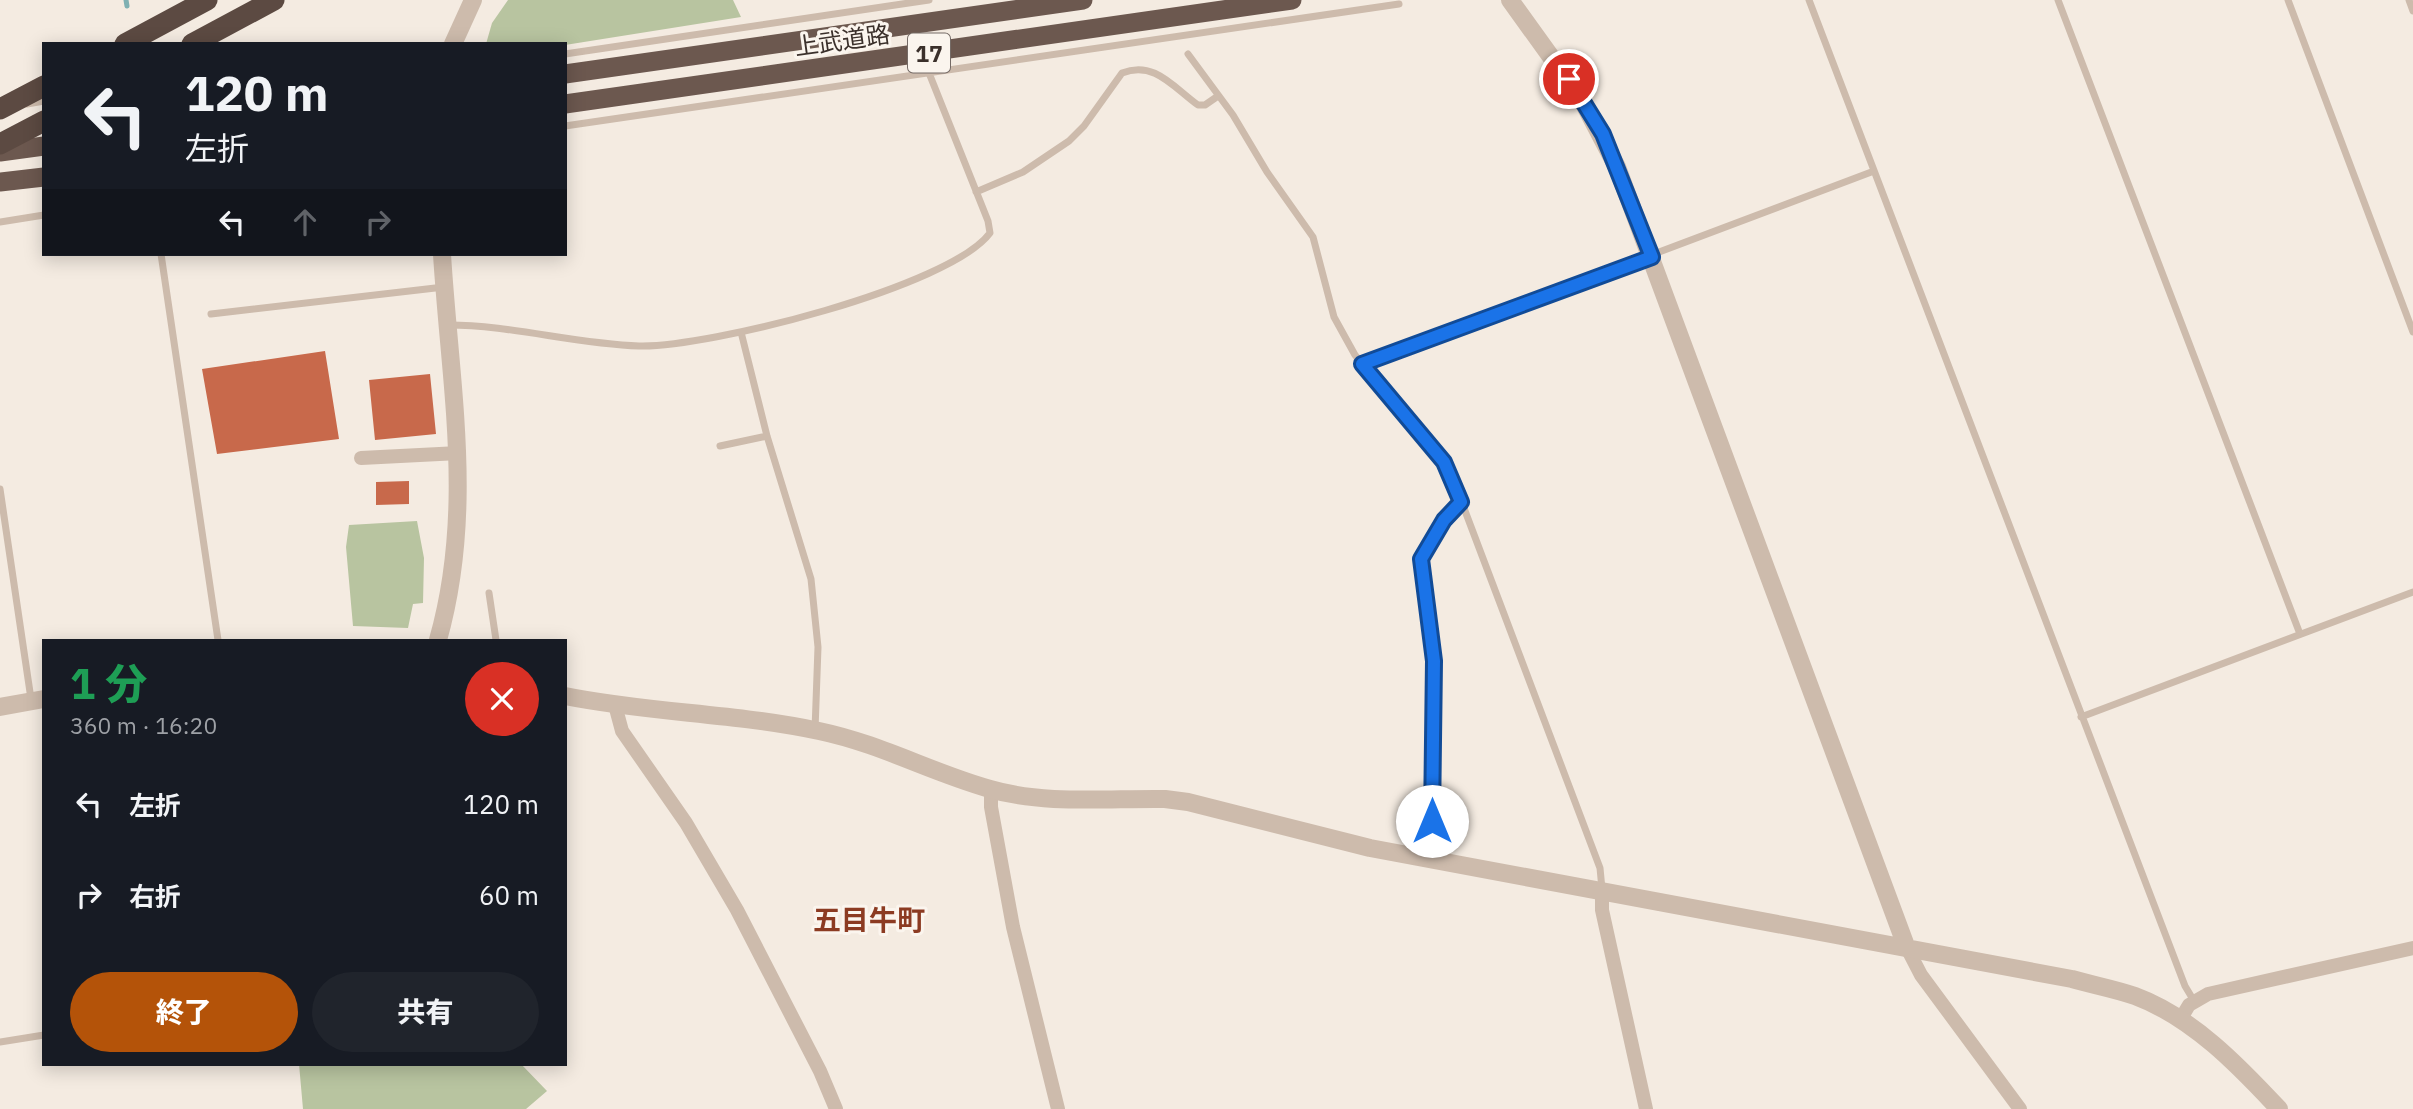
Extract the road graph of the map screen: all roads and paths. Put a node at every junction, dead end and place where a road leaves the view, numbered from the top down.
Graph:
1 (207, 0) edge
2 (274, 0) edge
3 (473, 0) edge
4 (929, 0) edge
5 (1083, 0) edge
6 (1292, 0) edge
7 (1510, 0) edge
8 (1809, 0) edge
9 (2058, 0) edge
10 (2288, 0) edge
11 (2409, 0) edge
12 (880, 4) edge
13 (1399, 4) dead end
14 (1232, 9) junction
15 (2413, 11) edge
16 (1235, 29) junction
17 (129, 42) edge
18 (196, 42) edge
19 (454, 42) edge
20 (633, 44) junction
21 (567, 54) edge
22 (1188, 54) dead end
23 (635, 65) junction
24 (567, 74) edge
25 (929, 74) junction
26 (42, 87) edge
27 (716, 93) junction
28 (1218, 96) junction
29 (42, 102) edge
30 (567, 104) edge
31 (0, 108) edge
32 (42, 122) edge
33 (567, 126) edge
34 (42, 146) edge
35 (1, 150) edge
36 (1874, 171) junction
37 (42, 177) edge
38 (0, 182) edge
39 (976, 192) junction
40 (42, 215) edge
41 (0, 222) edge
42 (161, 256) edge
43 (442, 256) edge
44 (1652, 257) junction
45 (444, 287) junction
46 (211, 314) dead end
47 (447, 326) junction
48 (741, 332) junction
49 (2413, 332) edge
50 (1362, 364) junction
51 (767, 436) junction
52 (720, 446) dead end
53 (459, 453) junction
54 (361, 458) dead end
55 (0, 489) edge
56 (1461, 502) junction
57 (2413, 592) edge
58 (489, 593) dead end
59 (2300, 634) junction
60 (218, 639) edge
61 (438, 639) edge
62 (496, 639) edge
63 (567, 696) edge
64 (37, 700) edge
65 (615, 705) junction
66 (0, 707) edge
67 (2081, 717) junction
68 (815, 730) junction
69 (991, 790) junction
70 (1432, 860) junction
71 (1602, 894) junction
72 (1906, 946) junction
73 (2413, 948) edge
74 (2194, 1001) junction
75 (2180, 1020) junction
76 (42, 1035) edge
77 (0, 1042) edge
78 (836, 1109) edge
79 (1058, 1109) edge
80 (1646, 1109) edge
81 (2020, 1109) edge
82 (2279, 1109) edge

1 - 17 highway
2 - 18 highway
3 - 19 street
4 - 12 lane
5 - 23 highway, 上武道路 / 17
6 - 14 highway, 上武道路 / 17
7 - 44 street
8 - 36 lane
9 - 59 lane
10 - 49 lane
11 - 15 lane
12 - 20 lane
13 - 16 lane
14 - 16 lane
14 - 27 highway, 上武道路 / 17
16 - 25 lane
20 - 21 lane
20 - 23 lane
22 - 28 lane
23 - 24 highway, 上武道路 / 17
25 - 27 lane
25 - 39 lane
26 - 31 highway, bridge
27 - 30 highway, 上武道路 / 17
27 - 33 lane
28 - 39 lane
28 - 50 lane
29 - 31 lane
32 - 35 highway
34 - 35 highway
36 - 44 lane
36 - 67 lane
37 - 38 highway
39 - 48 lane
40 - 41 lane
42 - 60 lane
43 - 45 street
44 - 50 lane
44 - 72 street
45 - 46 lane
45 - 47 street
47 - 48 lane
47 - 53 street
48 - 51 lane
50 - 56 lane
51 - 52 lane
51 - 68 lane
53 - 54 street
53 - 61 street
55 - 64 lane
56 - 70 street
56 - 71 lane
57 - 59 lane
58 - 62 lane
59 - 67 lane
63 - 65 street
64 - 66 street
65 - 68 street
65 - 78 street
67 - 74 lane
68 - 69 street
69 - 70 street
69 - 79 street
70 - 71 street
71 - 72 street
71 - 80 street
72 - 75 street
72 - 81 street
73 - 74 street
74 - 75 street
75 - 82 street
76 - 77 lane

